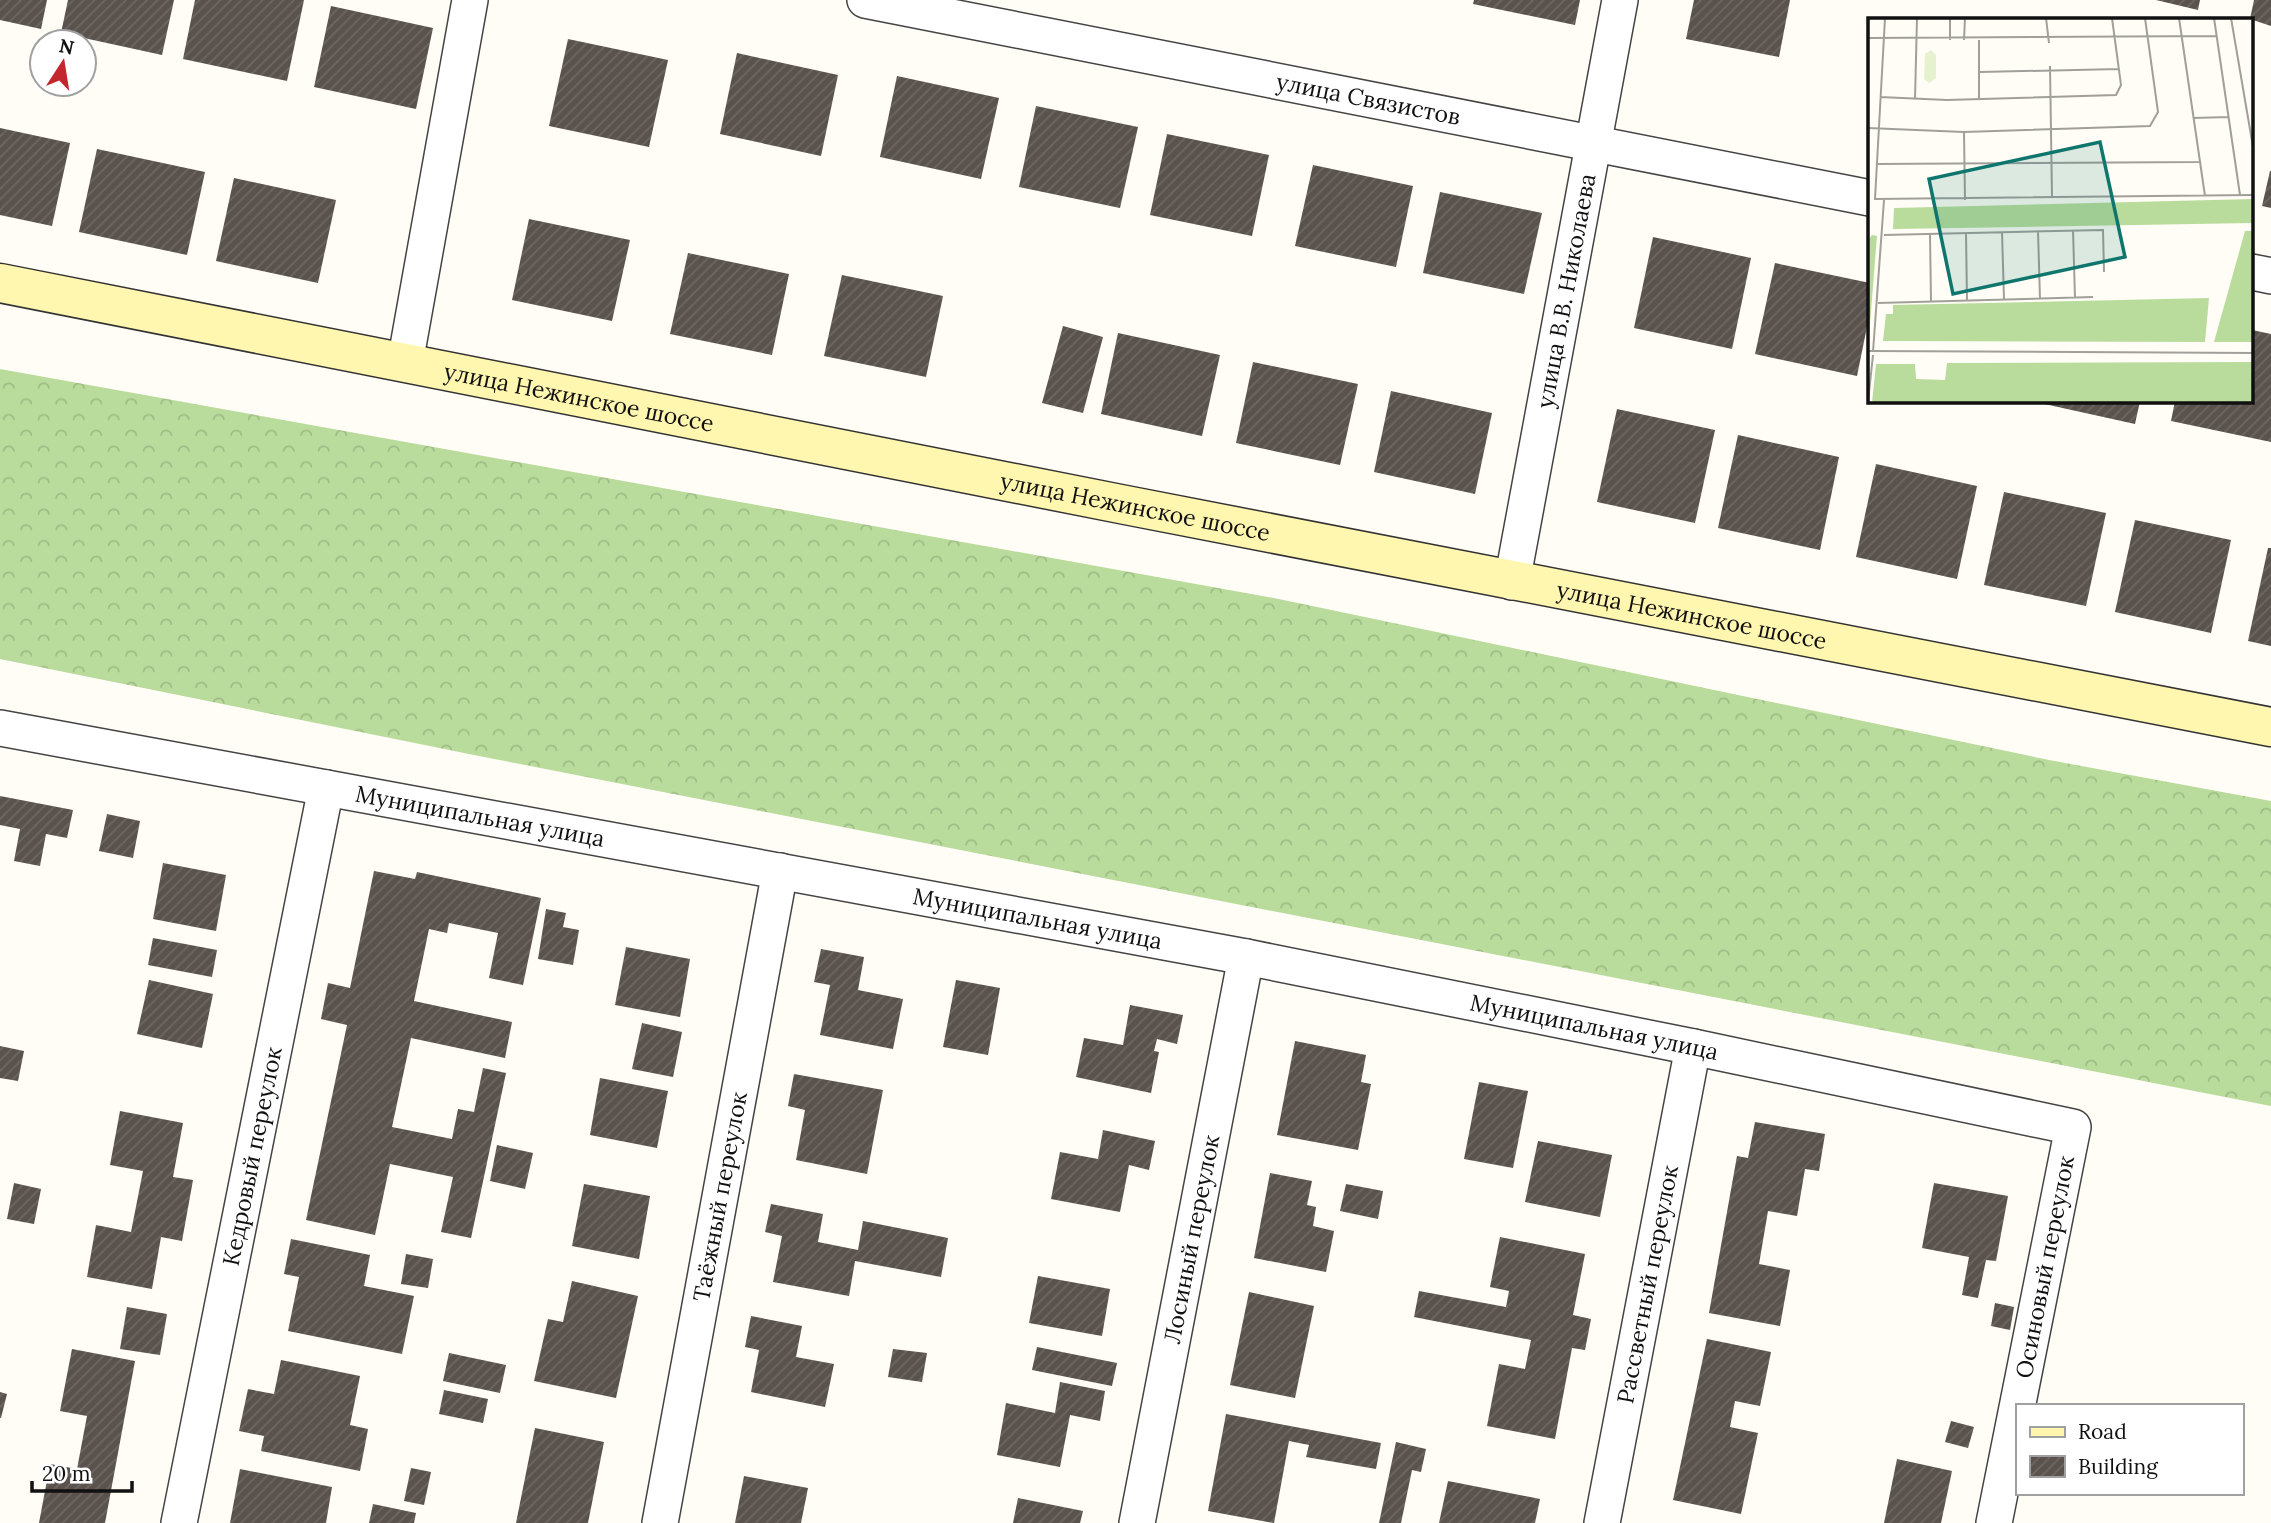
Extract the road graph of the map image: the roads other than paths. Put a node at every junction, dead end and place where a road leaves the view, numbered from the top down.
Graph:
1 (470, 0) edge
2 (865, 0) edge
3 (1620, 0) edge
4 (1595, 144) junction
5 (1868, 198) edge
6 (0, 283) edge
7 (405, 363) junction
8 (1512, 582) junction
9 (2271, 727) edge
10 (0, 728) edge
11 (326, 788) junction
12 (780, 871) junction
13 (1246, 957) junction
14 (1693, 1046) junction
15 (2073, 1127) joint
16 (2018, 1404) edge
17 (2016, 1413) edge
18 (179, 1523) edge
19 (660, 1523) edge
20 (1137, 1523) edge
21 (1602, 1523) edge
22 (1994, 1523) edge

1 - 7 street
2 - 4 street, улица Связистов
3 - 4 street, улица В.В. Николаева
4 - 5 street, улица Связистов
4 - 8 street, улица В.В. Николаева
6 - 7 main road, улица Нежинское шоссе
7 - 8 main road, улица Нежинское шоссе
8 - 9 main road, улица Нежинское шоссе
10 - 11 street, Муниципальная улица
11 - 12 street, Муниципальная улица
11 - 18 street, Кедровый переулок
12 - 13 street, Муниципальная улица
12 - 19 street, Таёжный переулок
13 - 14 street, Муниципальная улица
13 - 20 street, Лосиный переулок
14 - 15 street, Муниципальная улица
14 - 21 street, Рассветный переулок
15 - 16 street, Осиновый переулок
17 - 22 street, Осиновый переулок

